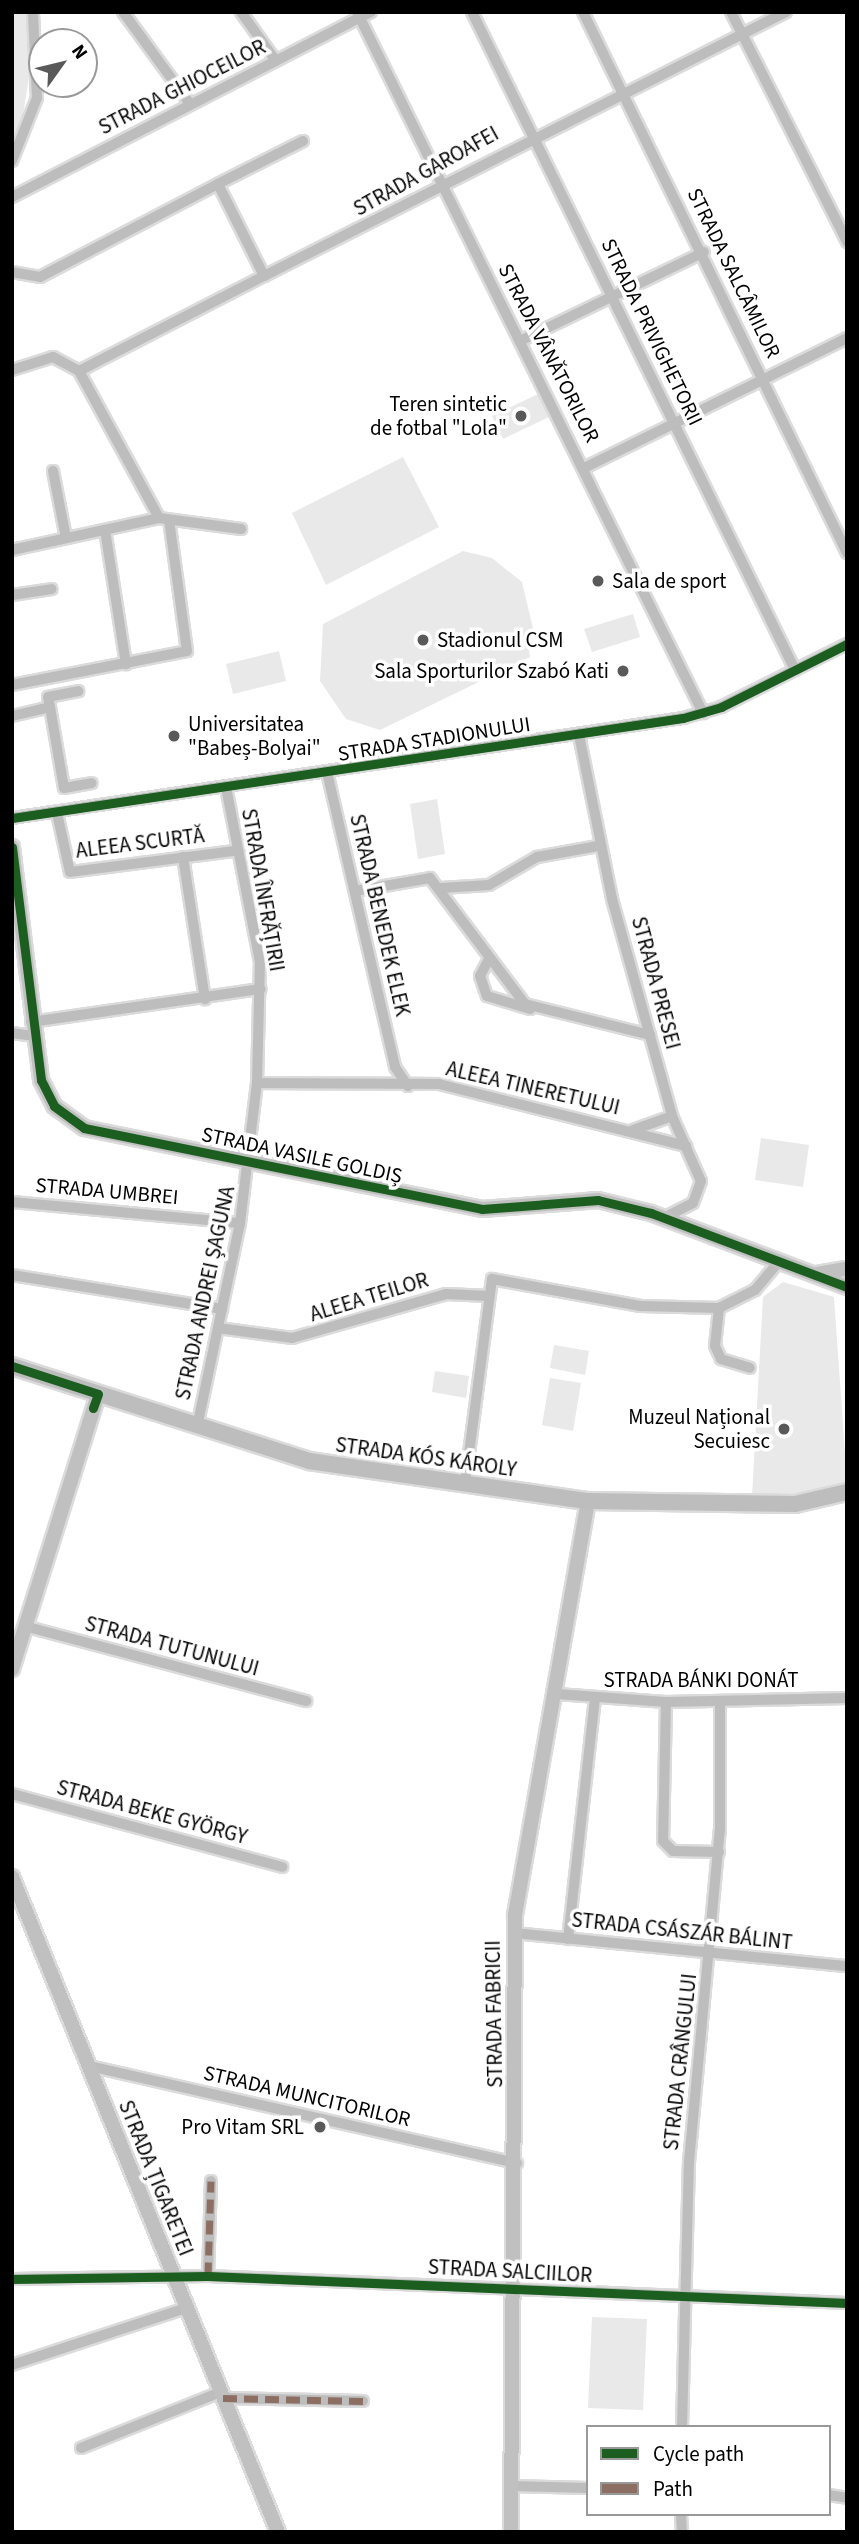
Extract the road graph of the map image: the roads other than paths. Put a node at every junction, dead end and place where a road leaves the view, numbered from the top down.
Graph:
1 (33, 12) edge
2 (123, 12) edge
3 (241, 12) edge
4 (371, 12) edge
5 (472, 12) edge
6 (583, 12) edge
7 (731, 12) edge
8 (786, 12) edge
9 (359, 15) edge
10 (741, 34) junction
11 (276, 61) junction
12 (623, 91) junction
13 (190, 104) junction
14 (531, 136) junction
15 (303, 141) dead end
16 (12, 160) edge
17 (439, 183) junction
18 (218, 184) junction
19 (12, 197) edge
20 (847, 242) edge
21 (704, 252) junction
22 (12, 272) edge
23 (264, 276) junction
24 (614, 296) junction
25 (847, 338) edge
26 (522, 340) junction
27 (12, 369) edge
28 (79, 371) junction
29 (763, 377) junction
30 (675, 422) junction
31 (584, 468) junction
32 (53, 471) dead end
33 (164, 519) junction
34 (241, 529) dead end
35 (104, 530) junction
36 (66, 538) junction
37 (12, 550) edge
38 (847, 553) edge
39 (52, 589) dead end
40 (12, 596) edge
41 (847, 644) edge
42 (127, 664) junction
43 (795, 670) junction
44 (12, 685) edge
45 (78, 691) dead end
46 (50, 707) junction
47 (703, 713) junction
48 (12, 716) edge
49 (579, 735) junction
50 (327, 772) junction
51 (92, 783) dead end
52 (226, 787) junction
53 (57, 813) junction
54 (12, 818) edge
55 (598, 846) junction
56 (12, 847) edge
57 (234, 851) junction
58 (13, 856) edge
59 (183, 858) junction
60 (441, 888) junction
61 (355, 891) junction
62 (15, 894) edge
63 (489, 959) junction
64 (261, 989) junction
65 (205, 999) junction
66 (540, 1010) junction
67 (32, 1029) junction
68 (12, 1033) edge
69 (650, 1035) junction
70 (395, 1067) junction
71 (257, 1083) junction
72 (386, 1086) junction
73 (408, 1086) junction
74 (672, 1116) junction
75 (632, 1130) junction
76 (686, 1146) junction
77 (251, 1161) junction
78 (12, 1202) edge
79 (664, 1218) junction
80 (240, 1223) junction
81 (777, 1264) junction
82 (846, 1268) edge
83 (801, 1272) junction
84 (12, 1275) edge
85 (847, 1286) edge
86 (489, 1296) junction
87 (719, 1308) junction
88 (222, 1309) junction
89 (218, 1328) junction
90 (12, 1366) edge
91 (750, 1368) dead end
92 (98, 1394) junction
93 (197, 1427) junction
94 (465, 1484) junction
95 (847, 1492) edge
96 (589, 1501) junction
97 (28, 1627) junction
98 (12, 1669) edge
99 (557, 1694) junction
100 (847, 1698) edge
101 (596, 1700) junction
102 (306, 1701) dead end
103 (666, 1702) junction
104 (720, 1702) junction
105 (12, 1794) edge
106 (719, 1852) junction
107 (282, 1867) dead end
108 (12, 1877) edge
109 (514, 1933) junction
110 (568, 1939) junction
111 (710, 1955) junction
112 (847, 1966) edge
113 (89, 2066) junction
114 (518, 2163) junction
115 (211, 2181) dead end
116 (172, 2275) junction
117 (208, 2276) junction
118 (12, 2279) edge
119 (517, 2288) junction
120 (685, 2299) junction
121 (847, 2303) edge
122 (186, 2308) junction
123 (12, 2365) edge
124 (221, 2395) junction
125 (363, 2401) dead end
126 (682, 2425) edge
127 (81, 2448) dead end
128 (512, 2486) junction
129 (586, 2488) edge
130 (847, 2491) edge
131 (832, 2495) edge
132 (847, 2498) edge
133 (278, 2532) edge
134 (511, 2532) edge

1 - 16 street
2 - 13 street
3 - 11 street
4 - 9 street, STRADA GHIOCEILOR
5 - 14 street, STRADA PRIVIGHETORII
6 - 12 street, STRADA SALCÂMILOR
7 - 10 street
8 - 10 street, STRADA GAROAFEI
9 - 11 street, STRADA GHIOCEILOR
9 - 17 street, STRADA VÂNĂTORILOR
10 - 12 street, STRADA GAROAFEI
10 - 20 street
11 - 13 street, STRADA GHIOCEILOR
12 - 14 street, STRADA GAROAFEI
12 - 21 street, STRADA SALCÂMILOR
13 - 19 street, STRADA GHIOCEILOR
14 - 17 street, STRADA GAROAFEI
14 - 24 street, STRADA PRIVIGHETORII
15 - 18 street
17 - 23 street, STRADA GAROAFEI
17 - 26 street, STRADA VÂNĂTORILOR
18 - 22 street
18 - 23 street
21 - 24 street
21 - 29 street, STRADA SALCÂMILOR
23 - 28 street, STRADA GAROAFEI
24 - 26 street
24 - 30 street, STRADA PRIVIGHETORII
25 - 29 street
26 - 31 street, STRADA VÂNĂTORILOR
27 - 28 street
28 - 33 street
29 - 30 street
29 - 38 street, STRADA SALCÂMILOR
30 - 31 street
30 - 43 street, STRADA PRIVIGHETORII
31 - 47 street, STRADA VÂNĂTORILOR
32 - 36 street
33 - 34 street
33 - 35 street
33 - 42 street
35 - 36 street
35 - 42 street
36 - 37 street
39 - 40 street
41 - 43 street, STRADA STADIONULUI
42 - 44 street
43 - 47 street, STRADA STADIONULUI
45 - 46 street
46 - 48 street
46 - 51 street
47 - 49 street, STRADA STADIONULUI
49 - 50 street, STRADA STADIONULUI
49 - 55 street, STRADA PRESEI
50 - 52 street, STRADA STADIONULUI
50 - 61 street, STRADA BENEDEK ELEK
52 - 53 street, STRADA STADIONULUI
52 - 57 street, STRADA ÎNFRĂȚIRII
53 - 54 street, STRADA STADIONULUI
53 - 59 street, ALEEA SCURTĂ
55 - 60 street
55 - 69 street, STRADA PRESEI
56 - 58 main road, STRADA VASILE GOLDIȘ
57 - 59 street, ALEEA SCURTĂ
57 - 64 street, STRADA ÎNFRĂȚIRII
58 - 62 main road, STRADA VASILE GOLDIȘ
59 - 65 street
60 - 61 street
60 - 63 street
61 - 70 street, STRADA BENEDEK ELEK
62 - 67 main road, STRADA VASILE GOLDIȘ
63 - 66 street
63 - 66 street
64 - 65 street
64 - 71 street, STRADA ÎNFRĂȚIRII
65 - 67 street
66 - 69 street
67 - 68 street
67 - 77 main road, STRADA VASILE GOLDIȘ
69 - 74 street, STRADA PRESEI
70 - 72 street
70 - 73 street, STRADA BENEDEK ELEK
71 - 72 street, ALEEA TINERETULUI
71 - 77 street, STRADA ANDREI ȘAGUNA
72 - 73 street, ALEEA TINERETULUI
73 - 75 street, ALEEA TINERETULUI
74 - 75 street, ALEEA TINERETULUI
74 - 76 street, STRADA PRESEI
75 - 76 street, ALEEA TINERETULUI
76 - 79 street, STRADA PRESEI
77 - 79 main road, STRADA VASILE GOLDIȘ
77 - 80 street, STRADA ANDREI ȘAGUNA
78 - 80 street, STRADA UMBREI
79 - 81 main road, STRADA VASILE GOLDIȘ
80 - 88 street, STRADA ANDREI ȘAGUNA
81 - 83 main road, STRADA VASILE GOLDIȘ
81 - 87 street
82 - 83 main road, STRADA VASILE GOLDIȘ
82 - 85 main road
83 - 85 main road, STRADA VASILE GOLDIȘ
84 - 88 street
86 - 87 street
86 - 89 street, ALEEA TEILOR
86 - 94 street
87 - 91 street
88 - 89 street, STRADA ANDREI ȘAGUNA
89 - 93 street, STRADA ANDREI ȘAGUNA
90 - 92 main road, STRADA KÓS KÁROLY
92 - 93 main road, STRADA KÓS KÁROLY
92 - 97 main road
93 - 94 main road, STRADA KÓS KÁROLY
94 - 96 main road, STRADA KÓS KÁROLY
95 - 96 main road, STRADA KÓS KÁROLY
96 - 99 main road, STRADA FABRICII
97 - 98 main road
97 - 102 street, STRADA TUTUNULUI
99 - 101 street, STRADA BÁNKI DONÁT
99 - 109 main road, STRADA FABRICII
100 - 104 street, STRADA BÁNKI DONÁT
101 - 103 street, STRADA BÁNKI DONÁT
101 - 110 street
103 - 104 street, STRADA BÁNKI DONÁT
103 - 106 street
104 - 106 street, STRADA CRÂNGULUI
105 - 107 street, STRADA BEKE GYÖRGY
106 - 111 street, STRADA CRÂNGULUI
108 - 113 main road, STRADA ȚIGARETEI
109 - 110 street, STRADA CSÁSZÁR BÁLINT
109 - 114 main road, STRADA FABRICII
110 - 111 street, STRADA CSÁSZÁR BÁLINT
111 - 112 street, STRADA CSÁSZÁR BÁLINT
111 - 120 street, STRADA CRÂNGULUI
113 - 114 street, STRADA MUNCITORILOR
113 - 116 main road, STRADA ȚIGARETEI
114 - 119 main road, STRADA FABRICII
115 - 117 street
116 - 117 street, STRADA SALCIILOR
116 - 118 street, STRADA SALCIILOR
116 - 122 main road, STRADA ȚIGARETEI
117 - 119 street, STRADA SALCIILOR
119 - 120 street, STRADA SALCIILOR
119 - 128 main road, STRADA FABRICII
120 - 121 street, STRADA SALCIILOR
120 - 126 street, STRADA CRÂNGULUI
122 - 123 street
122 - 124 main road, STRADA ȚIGARETEI
124 - 125 street
124 - 127 street
124 - 133 main road, STRADA ȚIGARETEI
128 - 129 street
128 - 134 main road, STRADA FABRICII
130 - 131 street
131 - 132 street

